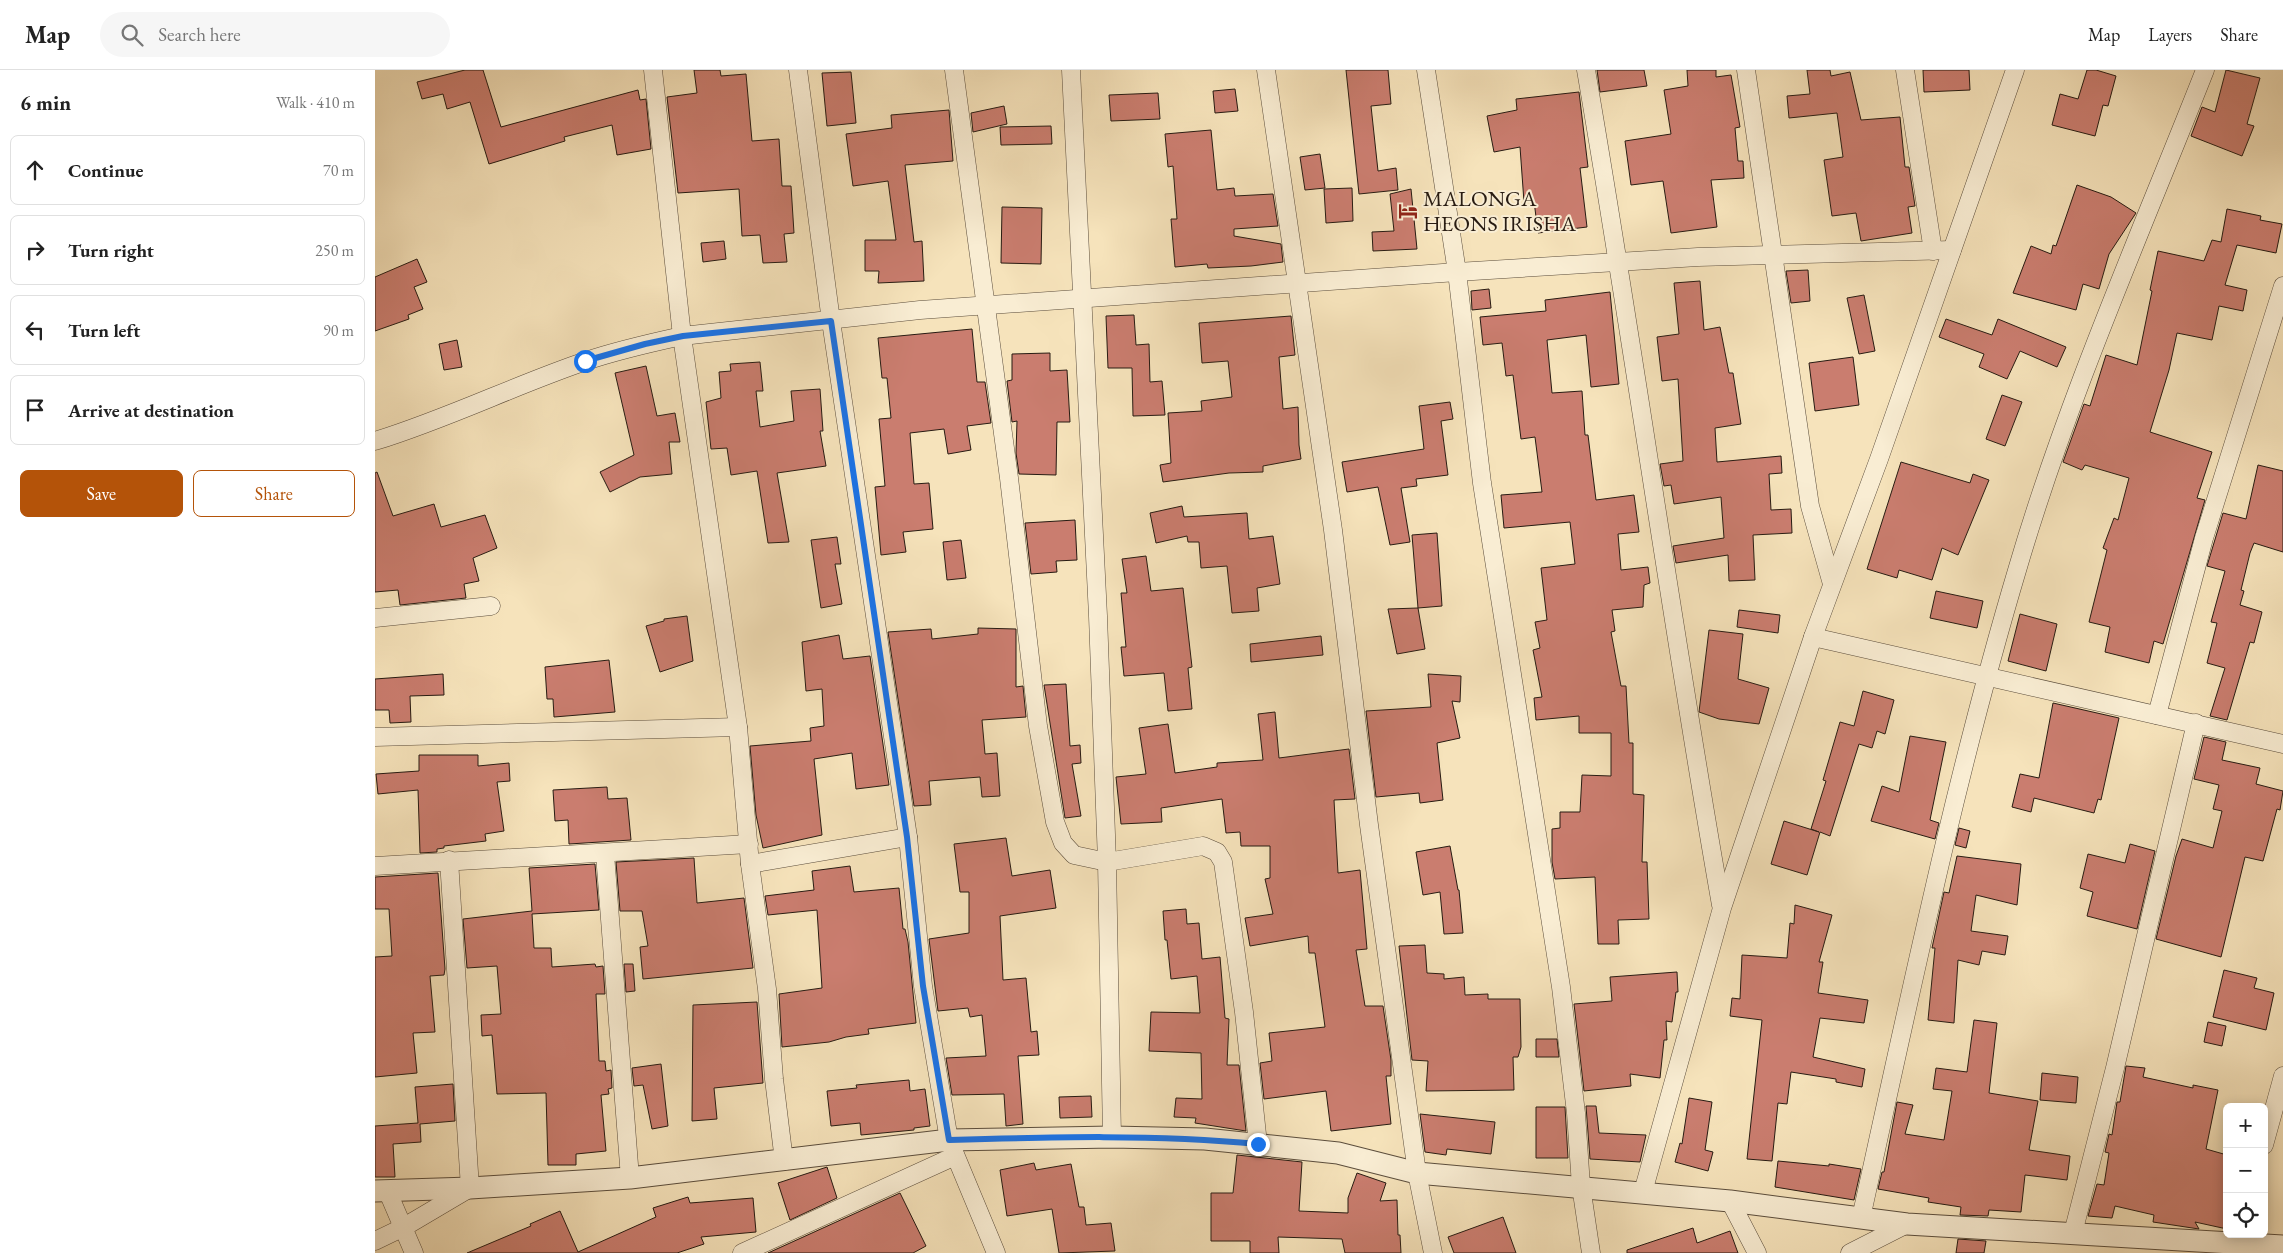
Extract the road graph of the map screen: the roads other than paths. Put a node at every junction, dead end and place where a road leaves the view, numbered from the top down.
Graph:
1 (653, 70) edge
2 (798, 70) edge
3 (954, 70) edge
4 (1071, 70) edge
5 (1266, 70) edge
6 (1426, 70) edge
7 (1586, 70) edge
8 (1746, 70) edge
9 (1905, 70) edge
10 (2015, 70) edge
11 (2205, 70) edge
12 (1952, 250) junction
13 (1933, 252) junction
14 (1773, 255) junction
15 (1619, 261) junction
16 (1457, 272) junction
17 (1297, 283) junction
18 (2283, 286) edge
19 (1083, 300) junction
20 (987, 306) junction
21 (831, 321) junction
22 (683, 336) junction
23 (375, 441) edge
24 (1832, 584) junction
25 (491, 606) dead end
26 (375, 618) edge
27 (1813, 637) junction
28 (1988, 676) junction
29 (2157, 715) junction
30 (2196, 723) junction
31 (738, 727) junction
32 (375, 737) edge
33 (2283, 744) edge
34 (907, 837) junction
35 (749, 844) junction
36 (605, 854) junction
37 (449, 860) junction
38 (1107, 862) junction
39 (750, 864) junction
40 (375, 866) edge
41 (1722, 908) junction
42 (2283, 1076) edge
43 (2268, 1130) edge
44 (1111, 1137) junction
45 (1258, 1144) junction
46 (952, 1148) junction
47 (784, 1160) junction
48 (1417, 1173) junction
49 (630, 1178) junction
50 (1581, 1186) junction
51 (470, 1188) junction
52 (381, 1191) edge
53 (1643, 1192) junction
54 (1730, 1201) junction
55 (1861, 1218) junction
56 (1907, 1224) junction
57 (404, 1227) junction
58 (2073, 1233) junction
59 (2239, 1239) edge
60 (375, 1241) edge
61 (2269, 1249) edge
62 (414, 1253) edge
63 (742, 1253) edge
64 (996, 1253) edge
65 (1433, 1253) edge
66 (1591, 1253) edge
67 (1757, 1253) edge
68 (1850, 1253) edge

1 - 22 street
2 - 21 street
3 - 20 street
4 - 19 street
5 - 17 street
6 - 16 street
7 - 15 street
8 - 14 street
9 - 13 street
10 - 12 street
11 - 28 street
12 - 13 street
12 - 24 street
13 - 14 street
14 - 15 street
14 - 24 street
15 - 16 street
15 - 41 street
16 - 17 street
16 - 50 street
17 - 19 street
17 - 48 street
18 - 29 street
19 - 20 street
19 - 38 street
20 - 21 street
20 - 38 street
21 - 22 street
21 - 34 street
22 - 23 street
22 - 31 street
24 - 27 street
25 - 26 street
27 - 28 street
27 - 41 street
28 - 29 street
28 - 55 street
29 - 30 street
30 - 33 street
30 - 58 street
31 - 32 street
31 - 35 street
34 - 39 street
34 - 46 street
35 - 36 street
35 - 39 street
36 - 37 street
36 - 49 street
37 - 40 street
37 - 51 street
38 - 44 street
38 - 45 street
39 - 47 street
41 - 53 street
42 - 43 street
44 - 45 street
44 - 46 street
45 - 48 street
46 - 47 street
46 - 63 street
46 - 64 street
47 - 49 street
48 - 50 street
48 - 65 street
49 - 51 street
50 - 53 street
50 - 66 street
51 - 52 street
51 - 57 street
52 - 57 street
53 - 54 street
54 - 55 street
54 - 67 street
55 - 56 street
56 - 58 street
56 - 68 street
57 - 60 street
57 - 62 street
58 - 59 street
59 - 61 street

